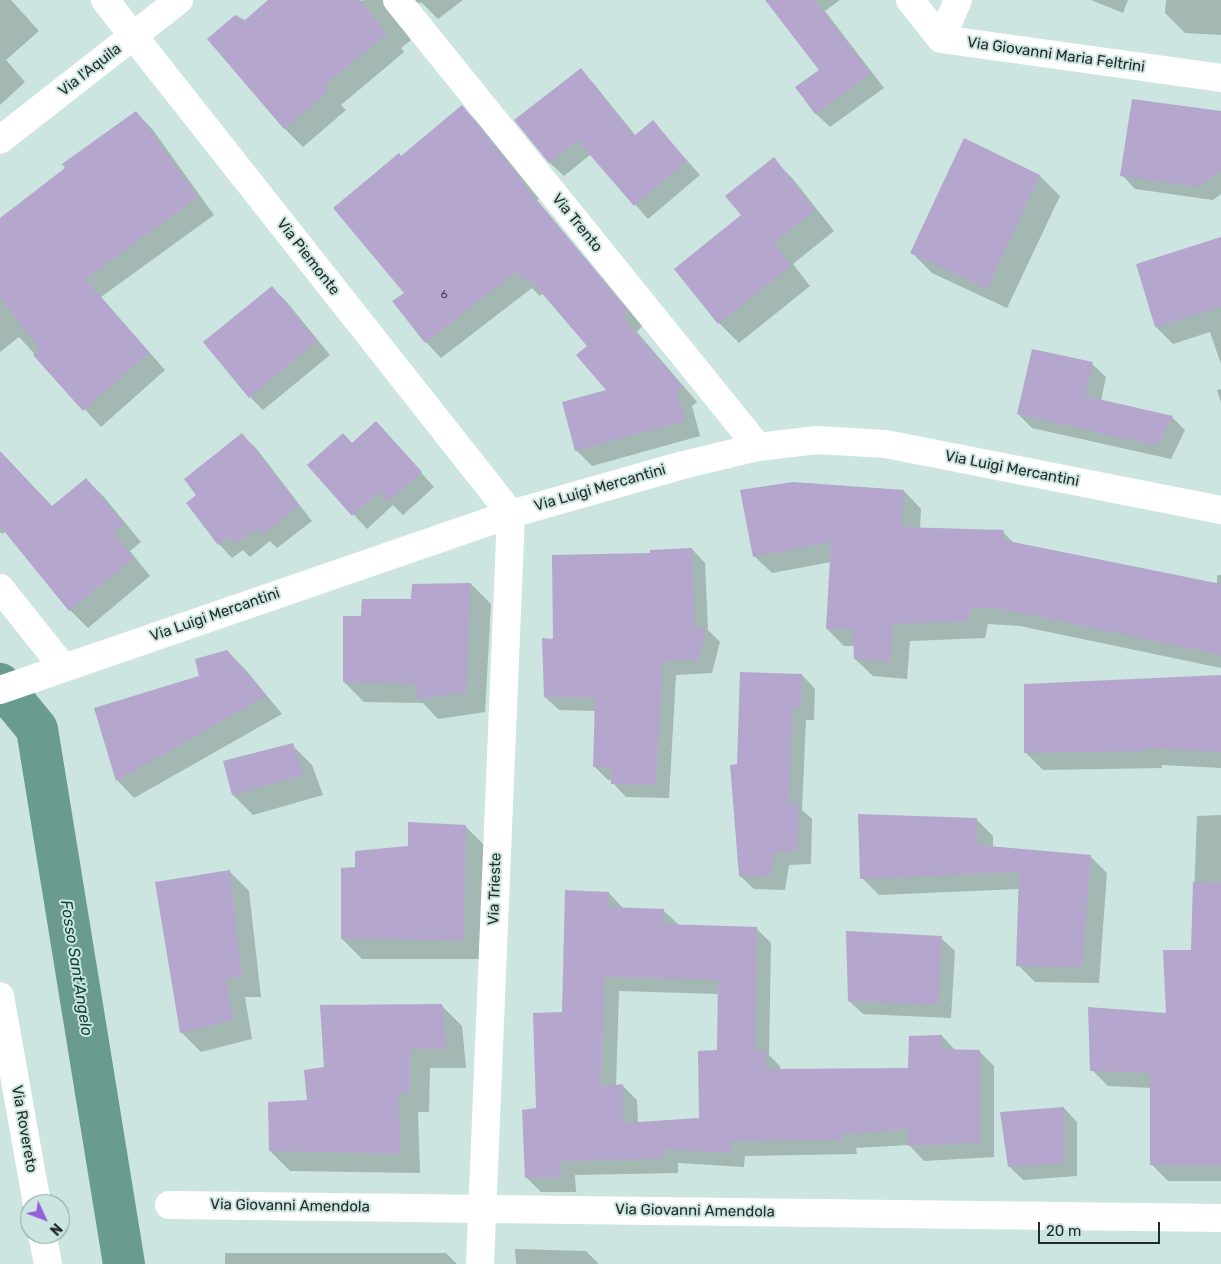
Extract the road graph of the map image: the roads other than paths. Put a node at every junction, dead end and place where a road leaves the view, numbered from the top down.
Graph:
1 (105, 0) edge
2 (179, 0) edge
3 (397, 0) edge
4 (910, 0) edge
5 (958, 0) edge
6 (134, 36) junction
7 (941, 39) junction
8 (1221, 78) edge
9 (0, 140) edge
10 (758, 447) junction
11 (1221, 510) edge
12 (511, 514) junction
13 (0, 588) edge
14 (63, 667) junction
15 (0, 690) edge
16 (0, 996) edge
17 (35, 1194) edge
18 (169, 1205) dead end
19 (482, 1208) junction
20 (1221, 1218) edge
21 (44, 1244) edge
22 (48, 1264) edge
23 (480, 1264) edge

1 - 6 street, Via Piemonte
2 - 6 street, Via l'Aquila
3 - 10 street, Via Trento
4 - 7 street
5 - 7 street
6 - 9 street, Via l'Aquila
6 - 12 street, Via Piemonte
7 - 8 street, Via Giovanni Maria Feltrini
10 - 11 street, Via Luigi Mercantini
10 - 12 street, Via Luigi Mercantini
12 - 14 street, Via Luigi Mercantini
12 - 19 street, Via Trieste
13 - 14 street
14 - 15 street, Via Luigi Mercantini
16 - 17 street, Via Rovereto
18 - 19 street, Via Giovanni Amendola
19 - 20 street, Via Giovanni Amendola
19 - 23 street, Via Trieste
21 - 22 street

